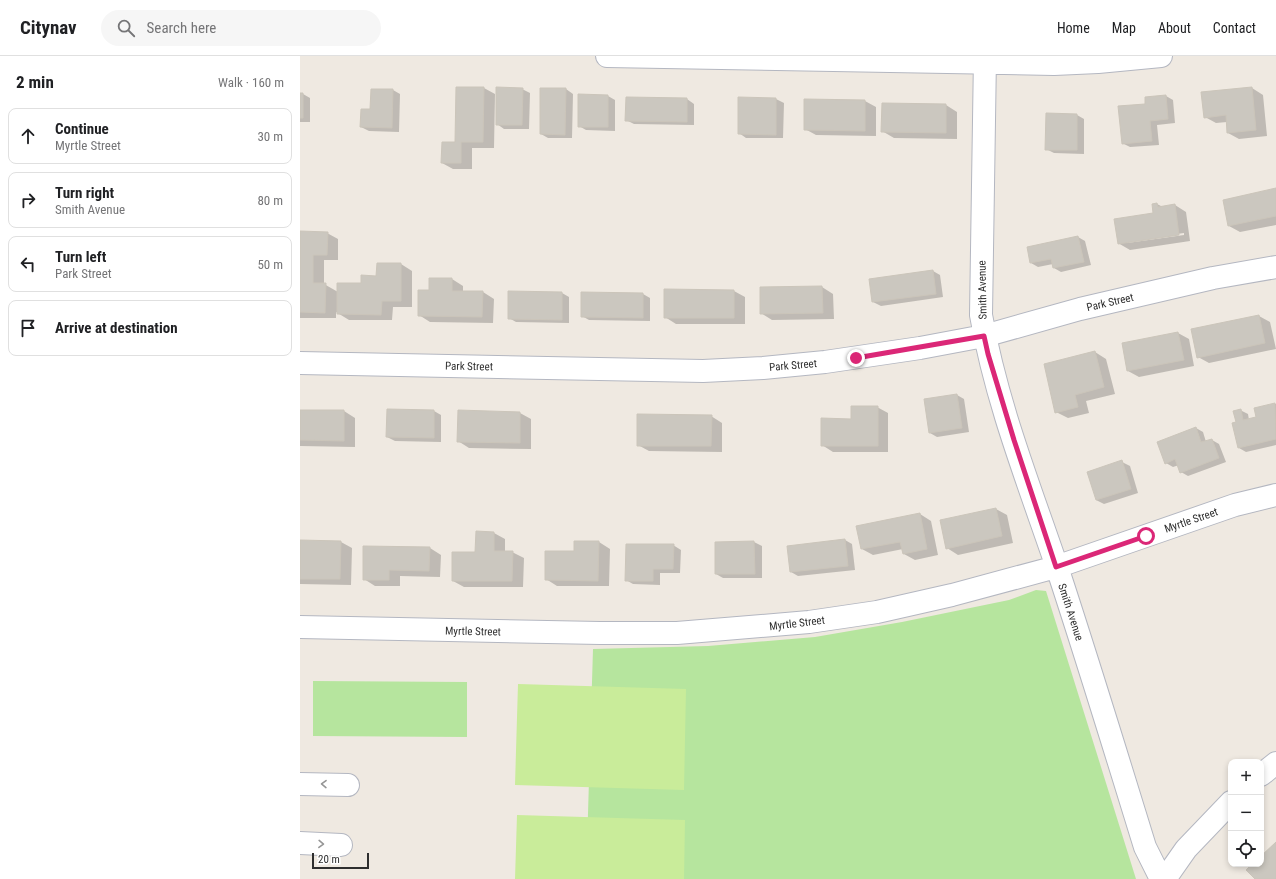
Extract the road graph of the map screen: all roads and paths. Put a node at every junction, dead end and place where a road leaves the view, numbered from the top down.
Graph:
1 (607, 56) edge
2 (1161, 56) edge
3 (985, 60) edge
4 (1276, 267) edge
5 (984, 336) junction
6 (300, 363) edge
7 (1276, 494) edge
8 (1056, 567) junction
9 (300, 627) edge
10 (1276, 763) edge
11 (1264, 773) edge
12 (300, 784) edge
13 (348, 785) dead end
14 (1228, 805) edge
15 (300, 843) edge
16 (341, 845) dead end
17 (1161, 879) edge
18 (1165, 879) edge

1 - 3 street
2 - 3 street
3 - 5 street, Smith Avenue
4 - 5 street, Park Street
5 - 6 street, Park Street
5 - 8 street, Smith Avenue
7 - 8 street, Myrtle Street
8 - 9 street, Myrtle Street
8 - 17 street, Smith Avenue
10 - 11 street
13 -> 12 street
14 - 18 street
15 -> 16 street

